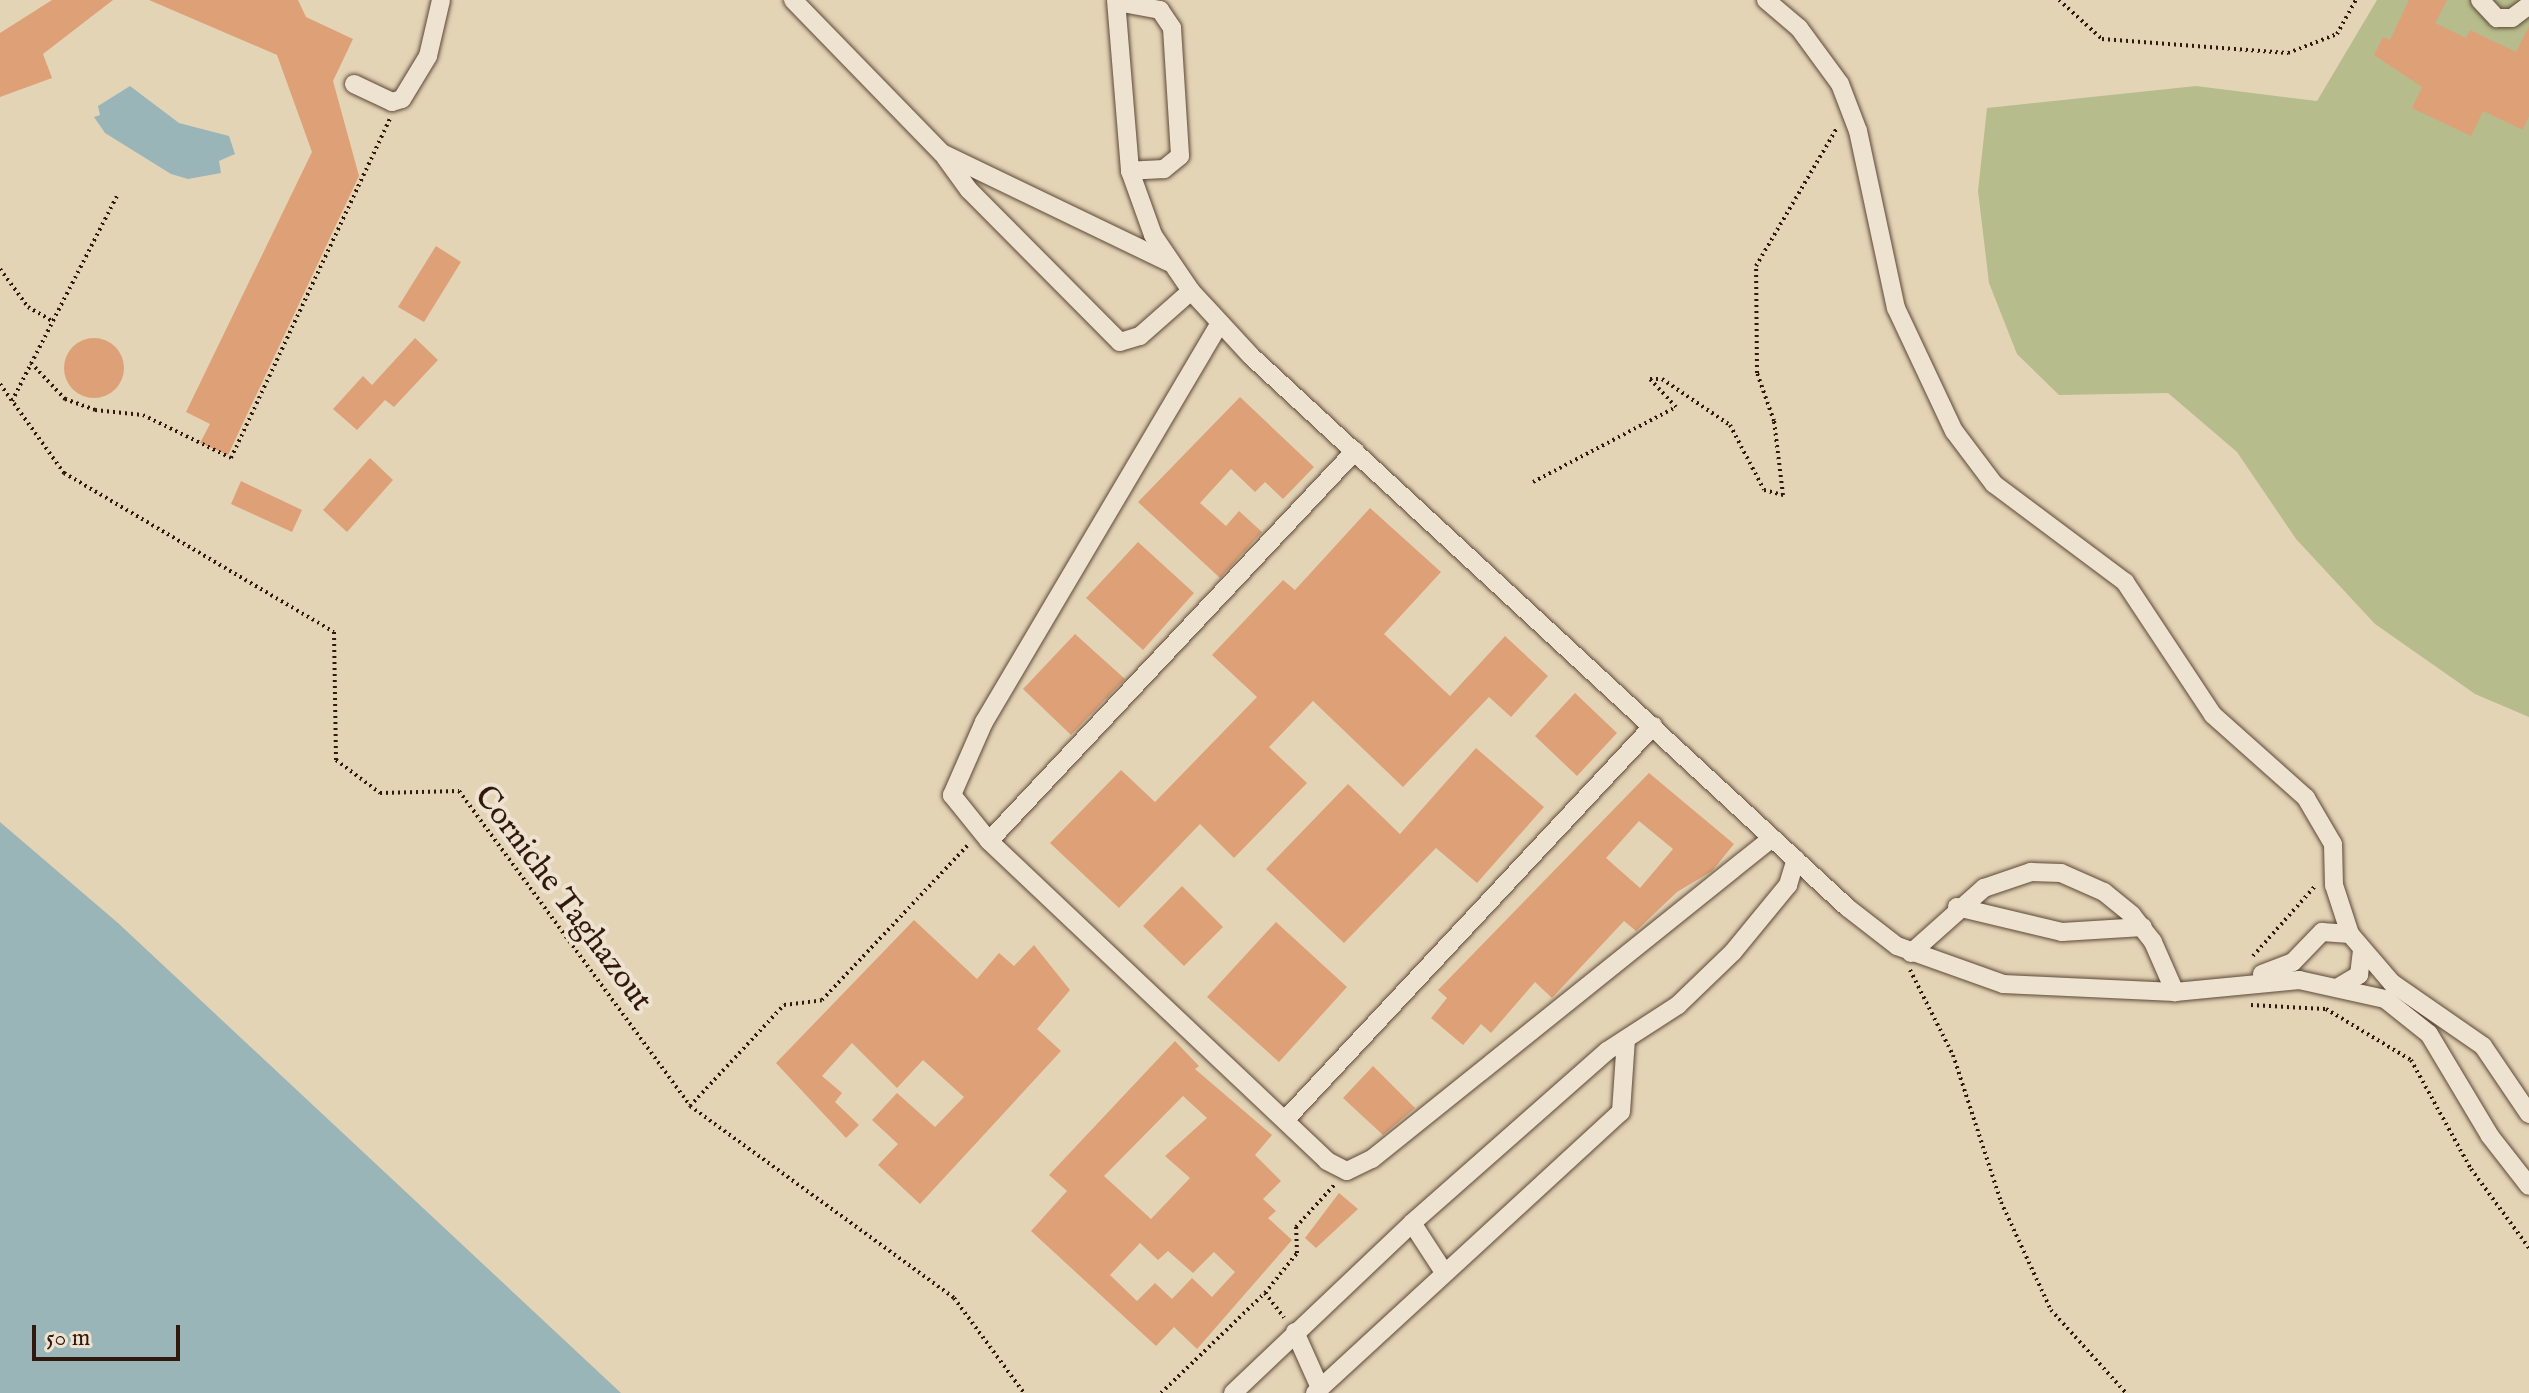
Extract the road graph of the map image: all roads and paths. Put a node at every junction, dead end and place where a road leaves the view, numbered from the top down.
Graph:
1 (441, 0) edge
2 (793, 0) edge
3 (1766, 0) edge
4 (2059, 0) edge
5 (2356, 0) edge
6 (2480, 0) edge
7 (1116, 1) edge
8 (2529, 5) edge
9 (354, 84) dead end
10 (397, 102) junction
11 (1850, 110) junction
12 (942, 153) junction
13 (1130, 171) junction
14 (118, 194) dead end
15 (1168, 262) junction
16 (0, 269) edge
17 (1191, 291) junction
18 (52, 321) junction
19 (1220, 323) junction
20 (31, 363) junction
21 (0, 384) edge
22 (12, 401) junction
23 (1355, 451) junction
24 (1533, 482) dead end
25 (1653, 726) junction
26 (984, 836) junction
27 (1772, 838) junction
28 (1796, 859) junction
29 (2326, 880) junction
30 (1957, 907) junction
31 (2143, 927) junction
32 (2322, 932) junction
33 (2350, 934) junction
34 (1904, 950) junction
35 (2362, 950) junction
36 (2304, 954) junction
37 (2236, 983) junction
38 (2315, 983) junction
39 (2335, 988) junction
40 (2175, 992) junction
41 (2210, 992) junction
42 (1626, 1039) junction
43 (690, 1106) junction
44 (2529, 1114) edge
45 (1286, 1119) junction
46 (1341, 1171) junction
47 (2529, 1186) edge
48 (1412, 1223) junction
49 (2529, 1248) edge
50 (1444, 1272) junction
51 (1265, 1293) junction
52 (1295, 1332) junction
53 (1317, 1390) edge
54 (1024, 1393) edge
55 (1161, 1393) edge
56 (1233, 1393) edge
57 (2126, 1393) edge

1 - 10 street
2 - 12 street
3 - 11 street
4 - 5 path
6 - 8 street
7 - 13 street
7 - 13 street
9 - 10 street
10 - 20 path
11 - 24 path
11 - 29 street
12 - 15 street
12 - 17 street
13 - 15 street
14 - 18 path
15 - 17 street
16 - 18 path
17 - 19 street
18 - 20 path
19 - 23 street
19 - 26 street
20 - 22 path
21 - 22 path, Corniche Taghazout
22 - 43 path, Corniche Taghazout
23 - 25 street
23 - 26 street
25 - 27 street
25 - 45 street
26 - 43 path
26 - 45 street
27 - 28 street
27 - 46 street
28 - 34 street
28 - 42 street
29 - 32 street
29 - 33 street
29 - 37 path
30 - 31 street
30 - 31 street
30 - 34 street
31 - 40 street
32 - 33 street
32 - 36 street
33 - 35 street
34 - 40 street
34 - 57 path
35 - 39 street
35 - 44 street
36 - 37 street
36 - 38 street
37 - 41 street
38 - 39 street
38 - 41 street
39 - 47 street
40 - 41 street
41 - 49 path
42 - 48 street
42 - 50 street
43 - 54 path, Corniche Taghazout
45 - 46 street
46 - 51 path
48 - 50 street
48 - 52 street
50 - 53 street
51 - 52 path
51 - 55 path
52 - 53 street
52 - 56 street

